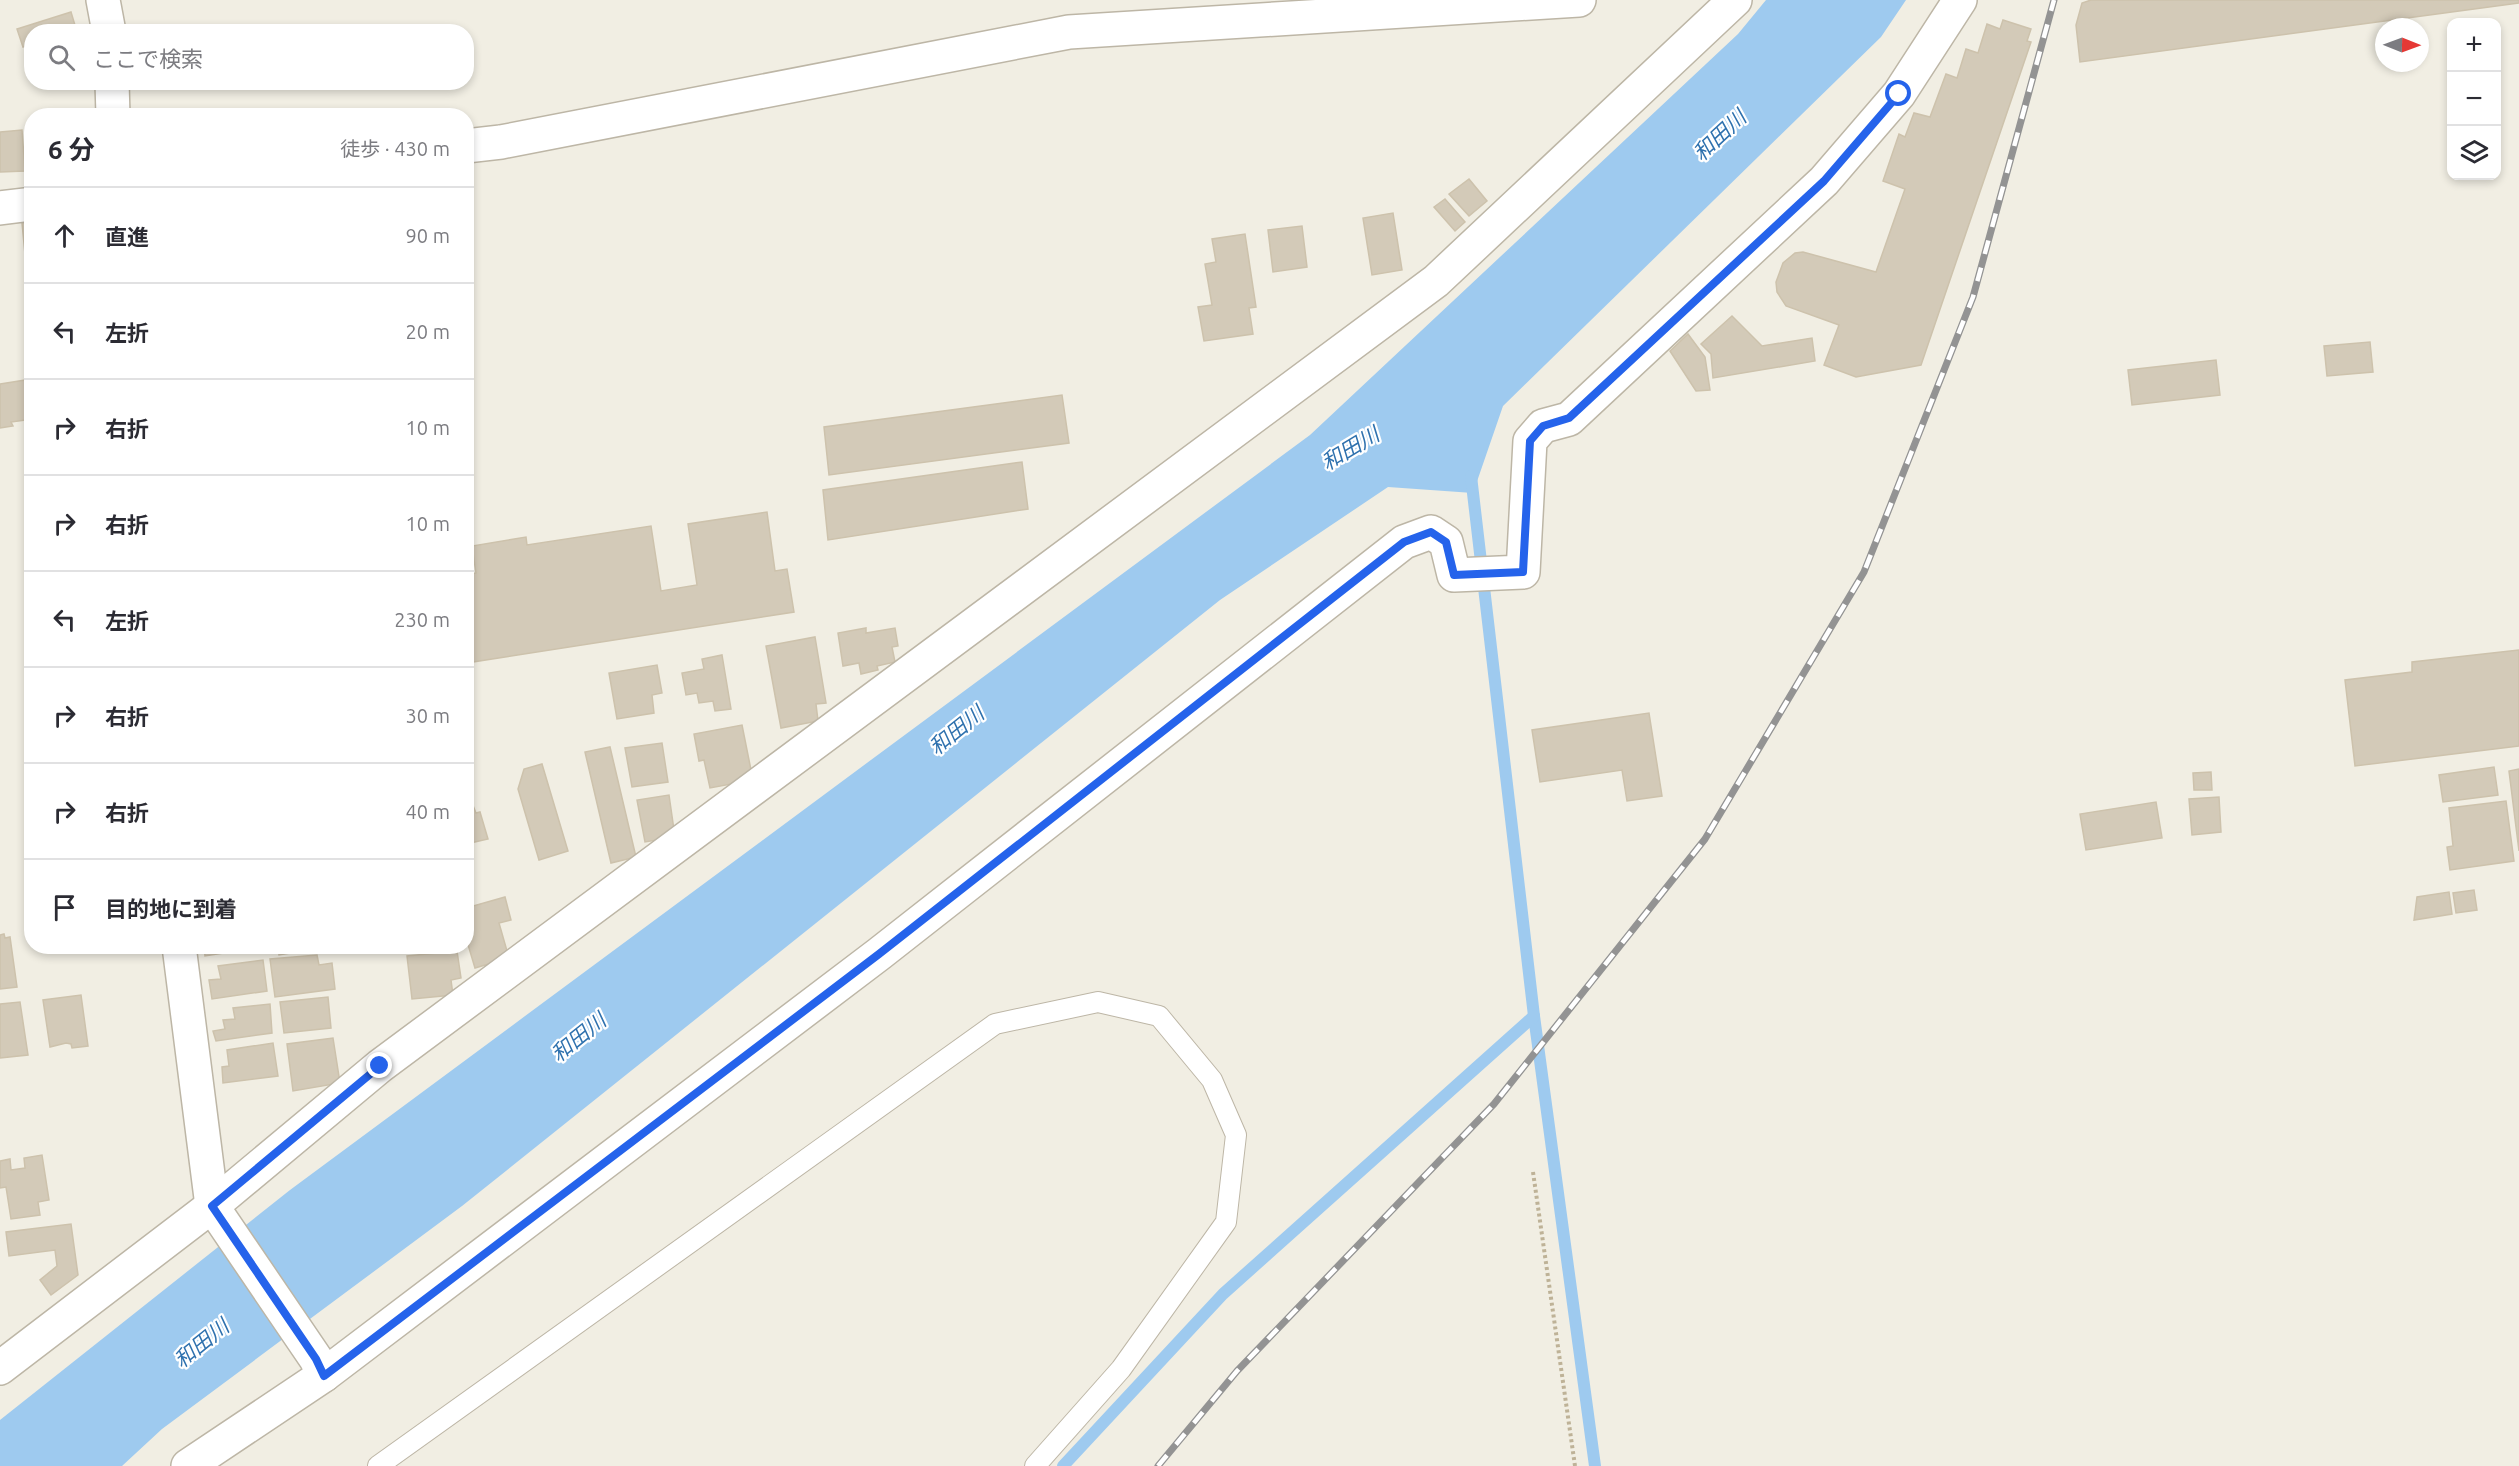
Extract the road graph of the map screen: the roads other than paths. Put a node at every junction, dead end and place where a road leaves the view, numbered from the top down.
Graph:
1 (103, 0) edge
2 (1579, 0) edge
3 (1735, 0) edge
4 (1960, 0) edge
5 (108, 24) edge
6 (112, 90) edge
7 (113, 108) edge
8 (474, 145) edge
9 (24, 205) edge
10 (0, 207) edge
11 (180, 954) edge
12 (212, 1206) junction
13 (320, 1367) junction
14 (0, 1368) edge
15 (188, 1466) edge
16 (378, 1466) edge
17 (1035, 1466) edge

1 - 5 street
2 - 8 street
3 - 12 street
4 - 13 street
6 - 7 street
9 - 10 street
11 - 12 street
12 - 13 street
12 - 14 street
13 - 15 street
16 - 17 lane

